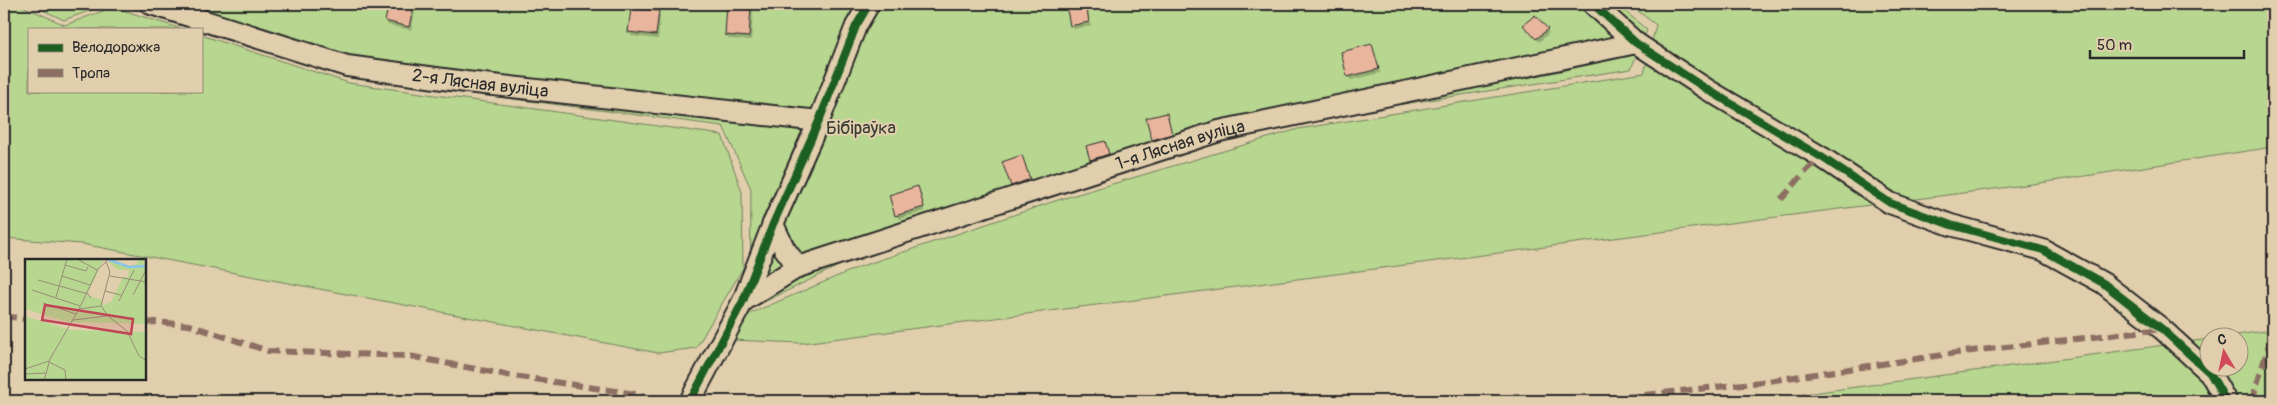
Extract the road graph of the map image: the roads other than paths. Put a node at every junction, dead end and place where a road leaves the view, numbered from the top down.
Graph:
1 (151, 4) edge
2 (870, 4) edge
3 (1593, 4) edge
4 (1636, 43) junction
5 (819, 121) junction
6 (773, 224) junction
7 (798, 267) junction
8 (743, 300) junction
9 (690, 401) edge
10 (2226, 401) edge

1 - 5 street, 2-я Лясная вуліца
2 - 5 street
3 - 4 street
4 - 7 street, 1-я Лясная вуліца
4 - 10 street
5 - 6 street
6 - 7 street
6 - 8 street
7 - 8 street, 1-я Лясная вуліца
8 - 9 street

